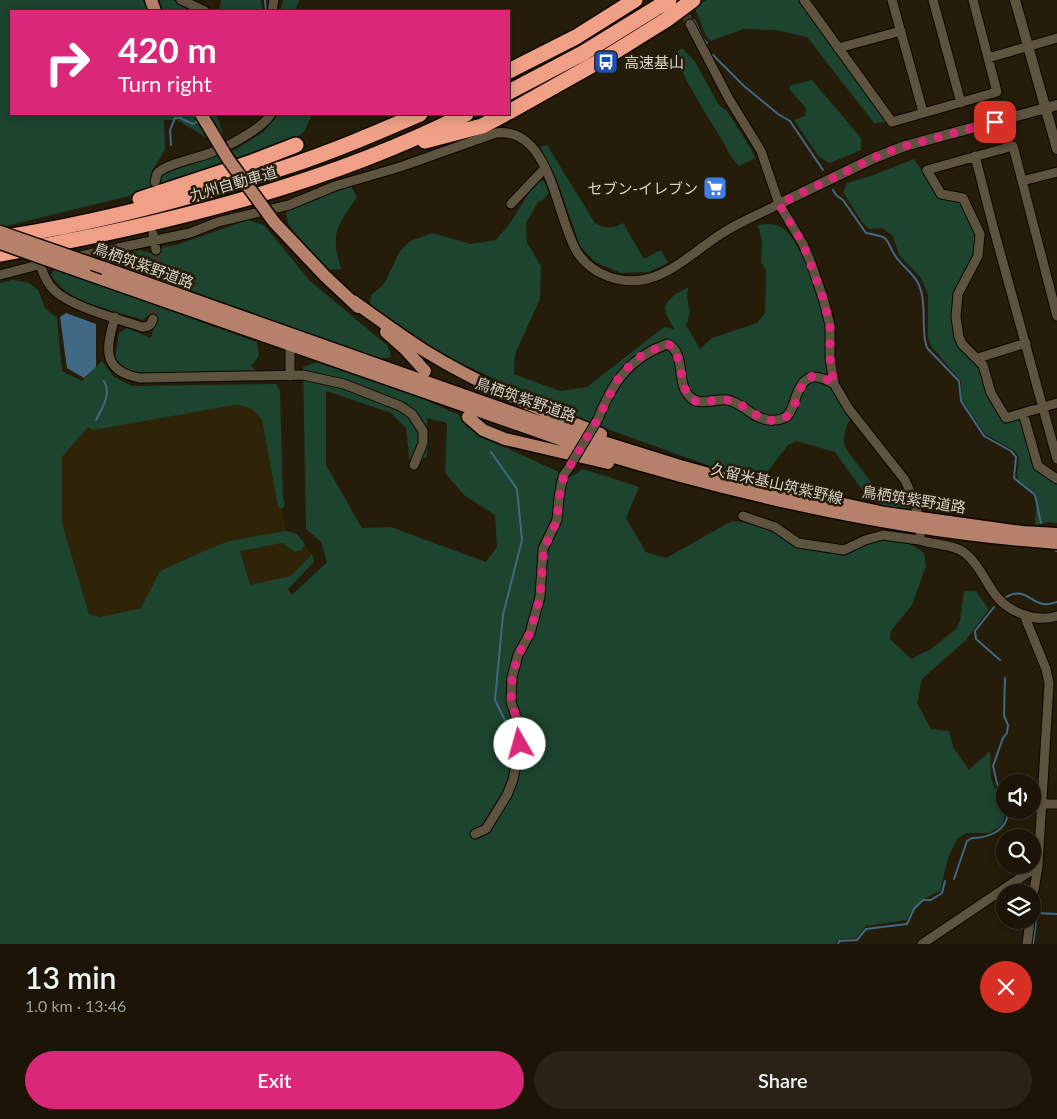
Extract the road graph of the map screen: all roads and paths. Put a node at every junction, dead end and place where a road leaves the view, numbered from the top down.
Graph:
1 (181, 0) edge
2 (635, 0) edge
3 (669, 0) edge
4 (693, 0) edge
5 (804, 0) edge
6 (892, 0) edge
7 (933, 0) edge
8 (972, 0) edge
9 (1016, 0) edge
10 (203, 10) edge
11 (690, 24) tunnel mouth
12 (901, 31) junction
13 (1057, 38) edge
14 (1028, 46) junction
15 (838, 48) junction
16 (988, 58) junction
17 (510, 71) edge
18 (510, 91) edge
19 (961, 103) junction
20 (1057, 105) edge
21 (1046, 108) junction
22 (510, 111) edge
23 (923, 112) junction
24 (203, 115) edge
25 (270, 115) edge
26 (418, 115) edge
27 (464, 115) edge
28 (503, 115) edge
29 (296, 145) dead end
30 (1057, 149) edge
31 (376, 154) junction
32 (975, 156) junction
33 (545, 168) junction
34 (1057, 172) edge
35 (1022, 181) junction
36 (155, 182) dead end
37 (511, 204) dead end
38 (779, 204) junction
39 (994, 230) junction
40 (0, 232) edge
41 (34, 233) junction
42 (980, 234) junction
43 (0, 238) edge
44 (0, 243) edge
45 (0, 254) edge
46 (40, 264) junction
47 (0, 275) edge
48 (353, 301) junction
49 (1057, 316) edge
50 (115, 318) junction
51 (153, 319) dead end
52 (1026, 343) junction
53 (290, 345) junction
54 (978, 358) junction
55 (425, 371) dead end
56 (290, 376) junction
57 (834, 384) junction
58 (1057, 403) edge
59 (1043, 407) junction
60 (1023, 413) junction
61 (468, 417) dead end
62 (1057, 459) edge
63 (414, 464) dead end
64 (677, 471) junction
65 (1057, 479) edge
66 (698, 481) joint
67 (917, 512) dead end
68 (743, 516) dead end
69 (1057, 534) edge
70 (1057, 543) edge
71 (1024, 615) junction
72 (1057, 616) edge
73 (1042, 804) junction
74 (1057, 804) edge
75 (1040, 829) edge
76 (476, 834) dead end
77 (1026, 874) edge
78 (1029, 929) edge
79 (922, 944) edge
80 (1027, 944) edge

1 - 10 street
2 - 17 highway
3 - 18 highway
4 - 22 highway
5 - 15 street
6 - 12 street
7 - 19 street
8 - 16 street
9 - 14 street
11 - 38 street
12 - 15 street
12 - 23 street
13 - 14 street
14 - 16 street
14 - 21 street
15 - 23 street
16 - 19 street
19 - 23 street
20 - 21 street
21 - 30 street
21 - 38 street
24 - 48 main road, bridge
25 - 36 street
26 - 41 highway, 九州自動車道
27 - 31 highway, 九州自動車道
28 - 31 highway
29 - 41 highway
31 - 45 highway, 九州自動車道
32 - 35 street
32 - 39 street
32 - 42 street
33 - 37 street
33 - 38 street
33 - 46 street
34 - 35 street
35 - 49 street
38 - 57 street
39 - 42 street
39 - 52 street
40 - 64 main road, 鳥栖筑紫野道路, bridge
41 - 43 highway, 九州自動車道
42 - 54 street
44 - 53 main road, 鳥栖筑紫野道路, bridge
46 - 47 street
46 - 50 street
48 - 55 main road
48 - 64 main road
50 - 51 street
50 - 56 street
52 - 54 street
52 - 59 street
53 - 56 street
53 - 64 main road, 鳥栖筑紫野道路
54 - 60 street
56 - 63 street
57 - 67 street
57 - 76 street, bridge
58 - 59 street
59 - 60 street
59 - 62 street
60 - 65 street
61 - 64 main road
64 - 66 main road, 鳥栖筑紫野道路
64 - 69 main road, 鳥栖筑紫野道路
66 - 70 main road, 久留米基山筑紫野線
68 - 71 street
71 - 72 street
71 - 73 street
73 - 74 street
73 - 75 street
77 - 79 street
78 - 80 street

